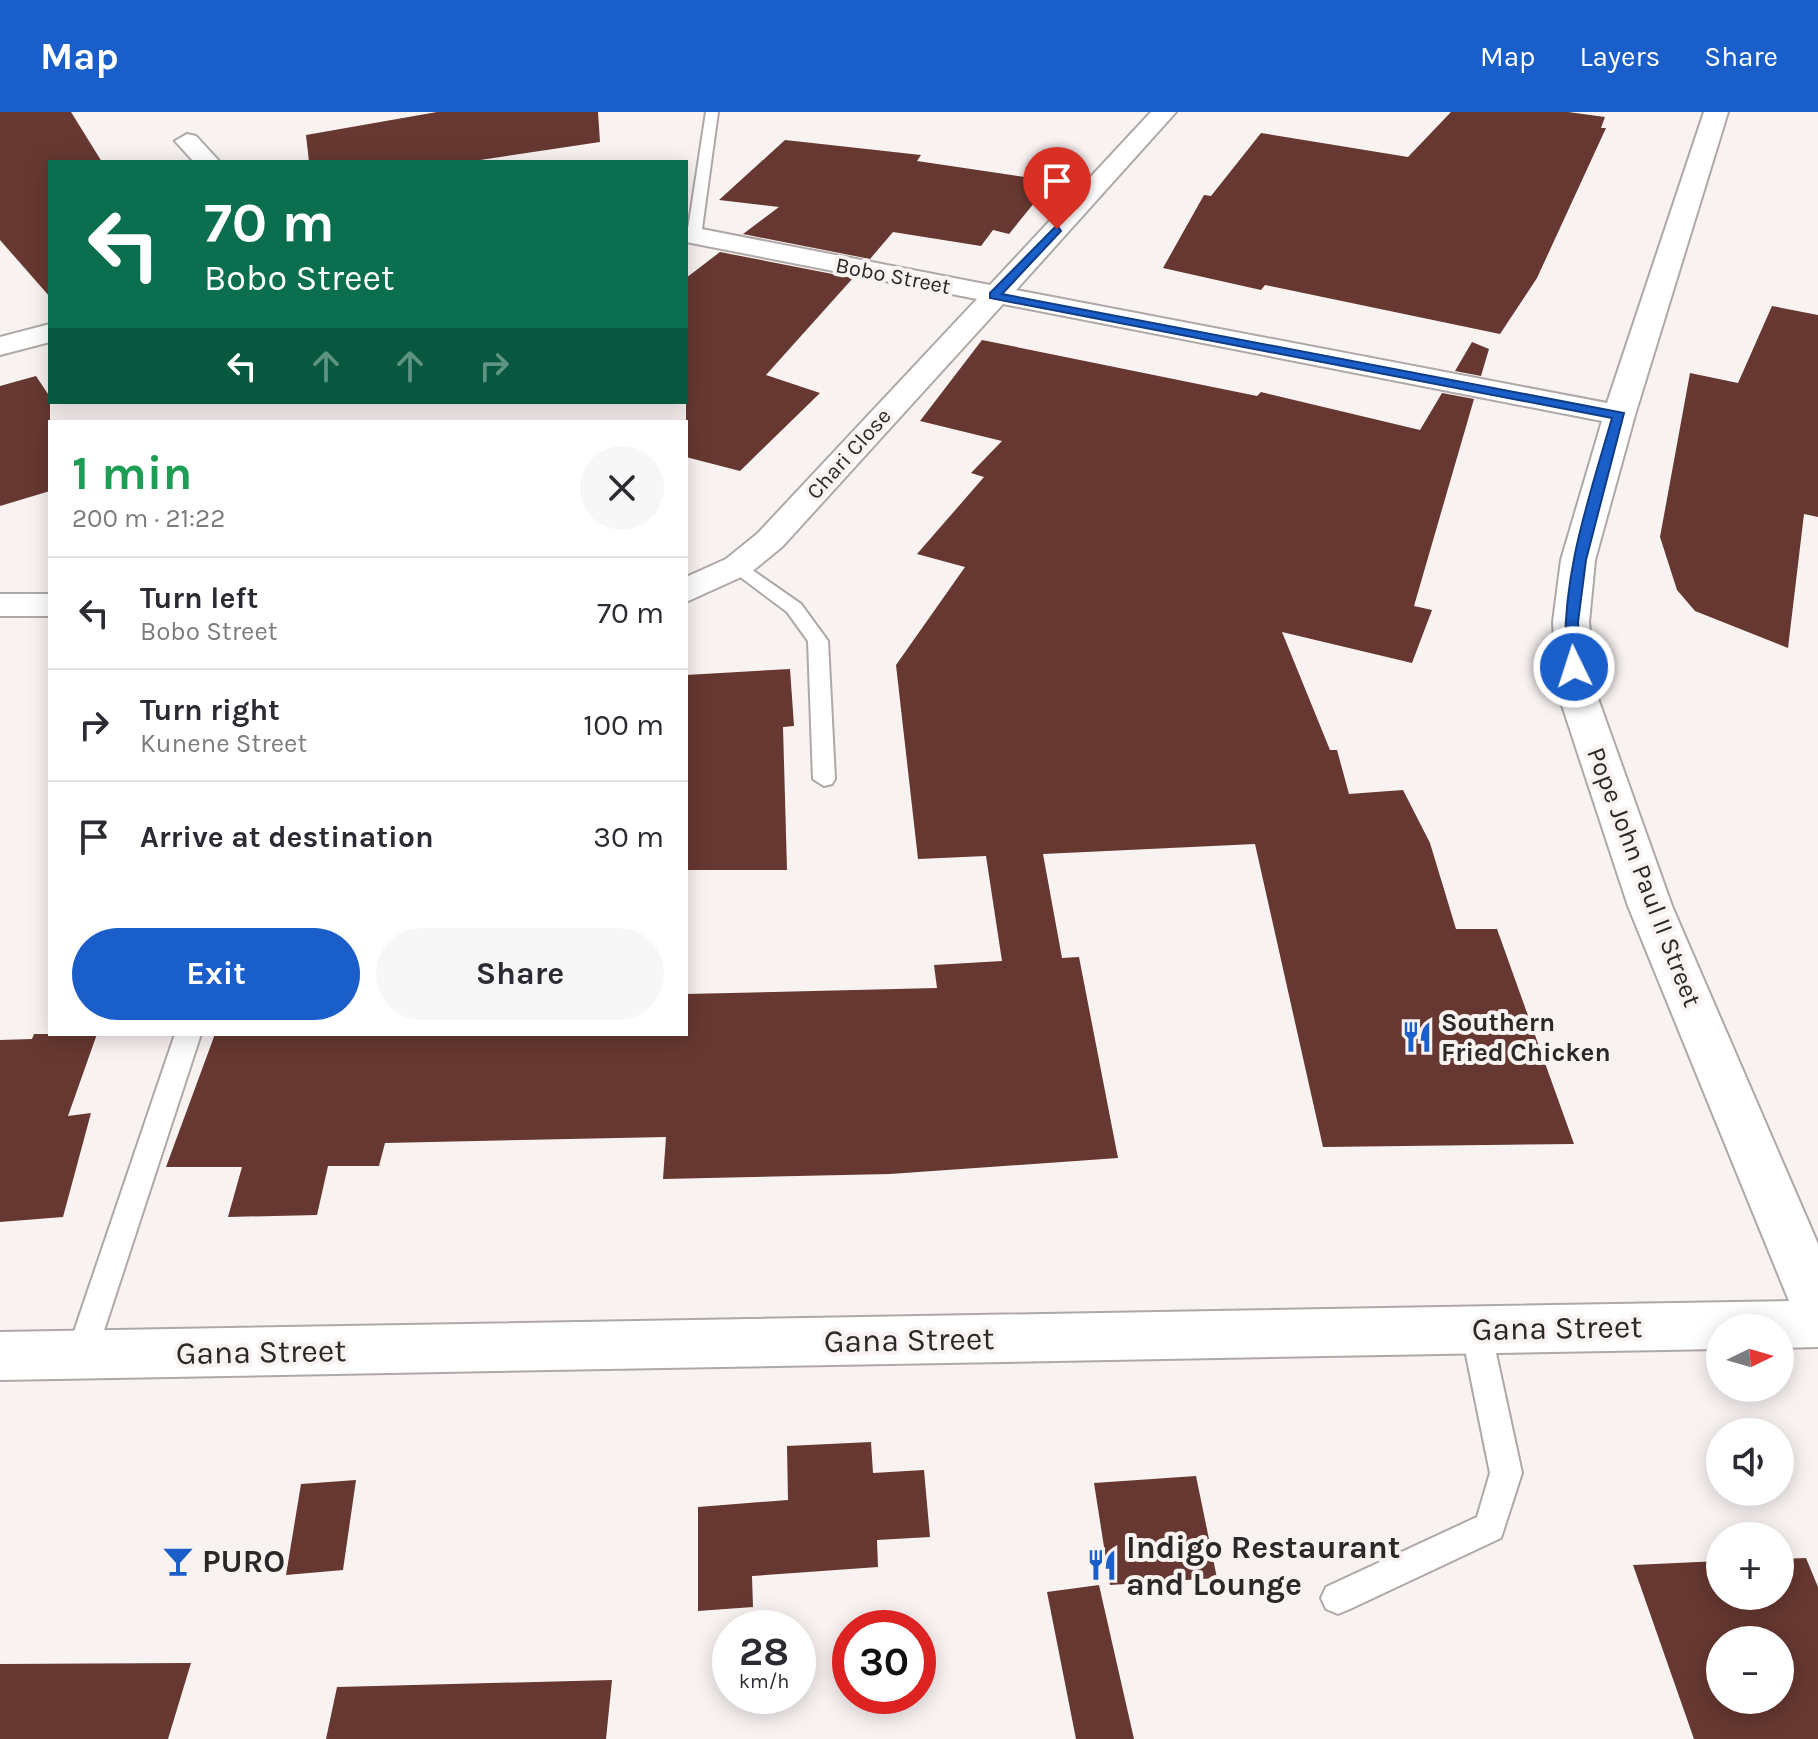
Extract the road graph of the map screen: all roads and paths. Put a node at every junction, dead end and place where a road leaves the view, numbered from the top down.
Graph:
1 (712, 112) edge
2 (1164, 112) edge
3 (1716, 112) edge
4 (187, 141) dead end
5 (206, 160) edge
6 (690, 235) edge
7 (994, 296) junction
8 (48, 334) edge
9 (0, 346) edge
10 (1619, 415) junction
11 (738, 566) junction
12 (688, 590) edge
13 (0, 605) edge
14 (48, 605) edge
15 (824, 779) dead end
16 (187, 1036) edge
17 (1818, 1306) edge
18 (1818, 1324) edge
19 (1476, 1330) junction
20 (81, 1355) junction
21 (0, 1356) edge
22 (1338, 1598) dead end

1 - 6 lane
2 - 7 street, Chari Close
3 - 10 street, Pope John Paul II Street
4 - 5 street
6 - 7 street, Bobo Street
7 - 10 street, Bobo Street
7 - 11 street, Chari Close
8 - 9 street
10 - 17 street, Pope John Paul II Street
11 - 12 street, Chari Close
11 - 15 lane
13 - 14 street
16 - 20 lane
18 - 19 street, Gana Street
19 - 20 street, Gana Street
19 - 22 lane
20 - 21 street, Gana Street

